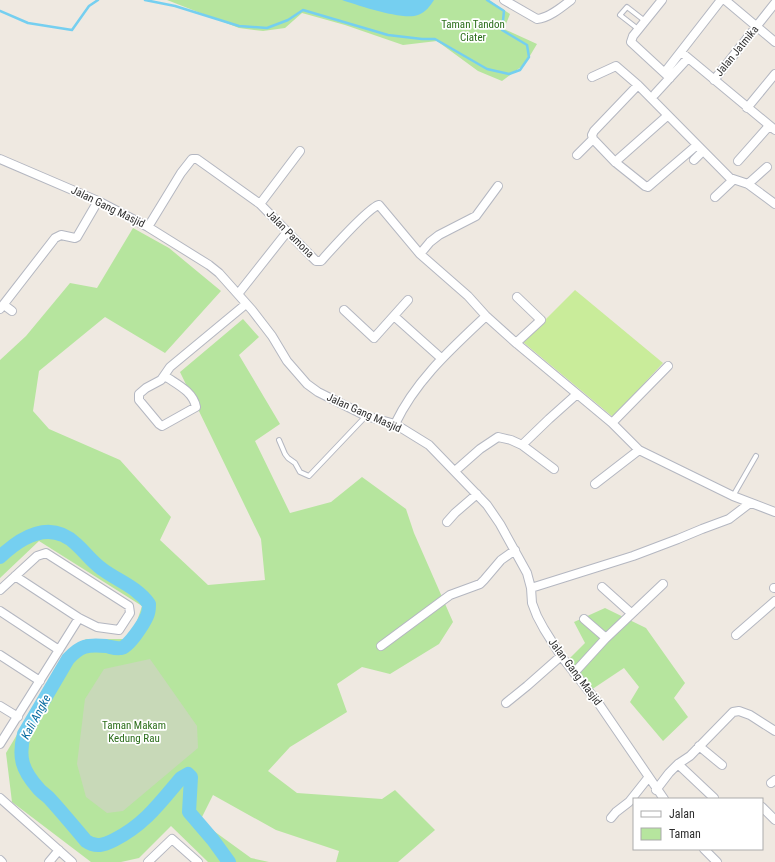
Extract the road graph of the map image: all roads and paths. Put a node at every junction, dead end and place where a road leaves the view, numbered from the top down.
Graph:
1 (504, 0) edge
2 (571, 0) edge
3 (662, 0) edge
4 (720, 0) edge
5 (725, 0) edge
6 (775, 3) edge
7 (645, 21) junction
8 (756, 27) junction
9 (636, 33) junction
10 (775, 42) edge
11 (681, 52) junction
12 (688, 58) junction
13 (775, 74) edge
14 (667, 75) junction
15 (592, 77) dead end
16 (714, 80) junction
17 (638, 86) junction
18 (655, 94) dead end
19 (747, 108) junction
20 (668, 116) junction
21 (772, 128) edge
22 (593, 139) junction
23 (700, 148) junction
24 (300, 151) dead end
25 (577, 155) dead end
26 (0, 158) edge
27 (694, 160) dead end
28 (738, 161) dead end
29 (615, 162) junction
30 (767, 167) dead end
31 (733, 180) junction
32 (748, 184) junction
33 (498, 186) dead end
34 (715, 197) dead end
35 (98, 201) junction
36 (260, 204) junction
37 (775, 204) edge
38 (148, 227) junction
39 (287, 232) junction
40 (420, 254) junction
41 (238, 294) junction
42 (517, 297) dead end
43 (408, 300) dead end
44 (246, 304) junction
45 (2, 307) edge
46 (344, 310) dead end
47 (12, 311) dead end
48 (394, 316) junction
49 (486, 316) junction
50 (516, 343) junction
51 (441, 358) junction
52 (668, 366) dead end
53 (165, 376) junction
54 (577, 394) junction
55 (366, 416) junction
56 (395, 424) junction
57 (612, 424) junction
58 (279, 440) dead end
59 (522, 446) junction
60 (639, 450) junction
61 (756, 456) dead end
62 (554, 469) dead end
63 (455, 471) junction
64 (595, 484) dead end
65 (477, 494) junction
66 (733, 496) junction
67 (750, 503) junction
68 (775, 512) edge
69 (447, 522) dead end
70 (515, 550) junction
71 (15, 576) junction
72 (663, 584) dead end
73 (602, 587) dead end
74 (531, 588) junction
75 (0, 590) edge
76 (775, 600) edge
77 (0, 611) edge
78 (631, 613) junction
79 (79, 618) junction
80 (584, 619) dead end
81 (736, 635) dead end
82 (606, 638) junction
83 (381, 646) dead end
84 (59, 650) junction
85 (0, 655) edge
86 (561, 656) junction
87 (574, 673) junction
88 (40, 681) junction
89 (506, 703) dead end
90 (0, 706) edge
91 (18, 717) junction
92 (775, 732) edge
93 (0, 744) edge
94 (700, 746) junction
95 (678, 764) junction
96 (722, 765) dead end
97 (648, 778) junction
98 (656, 790) junction
99 (0, 798) edge
100 (663, 798) edge
101 (714, 798) dead end
102 (763, 808) edge
103 (611, 818) dead end
104 (775, 820) edge
105 (59, 850) junction
106 (705, 850) edge
107 (67, 861) edge
108 (49, 862) edge
109 (148, 862) edge
110 (198, 862) edge
111 (717, 862) edge

1 - 2 street
3 - 7 street
4 - 11 street
5 - 8 street
6 - 8 street, Jalan Jatmika
7 - 9 street
7 - 9 lane
8 - 10 street
8 - 16 street, Jalan Jatmika
9 - 14 street
11 - 12 street
11 - 14 street
12 - 14 street
12 - 16 street
13 - 19 street
14 - 18 street
15 - 17 street
16 - 19 street
17 - 20 street
17 - 22 street
19 - 21 street
20 - 23 street
20 - 29 street
21 - 28 street
22 - 25 street
22 - 29 street
23 - 27 street
23 - 29 street
23 - 31 street
24 - 36 street
26 - 35 street, Jalan Gang Masjid
30 - 32 street
31 - 32 street
31 - 34 street
32 - 37 street
33 - 40 street
35 - 38 street, Jalan Gang Masjid
35 - 45 street
36 - 38 street, Jalan Pamona
36 - 39 street, Jalan Pamona
38 - 41 street, Jalan Gang Masjid
39 - 40 street, Jalan Pamona
39 - 41 street
40 - 49 street, Jalan Pamona
41 - 44 street, Jalan Gang Masjid
42 - 50 street
43 - 48 street
44 - 53 street
44 - 55 street, Jalan Gang Masjid
45 - 47 street
46 - 48 street
48 - 51 street
49 - 50 street, Jalan Pamona
49 - 51 street
50 - 54 street, Jalan Pamona
51 - 56 street
52 - 57 street
53 - 53 street
54 - 57 street, Jalan Pamona
54 - 59 street
55 - 56 street, Jalan Gang Masjid
55 - 58 lane
56 - 63 street, Jalan Gang Masjid
57 - 60 street, Jalan Pamona
59 - 62 street
59 - 63 street
60 - 64 street
60 - 66 street, Jalan Pamona
61 - 66 lane
63 - 65 street, Jalan Gang Masjid
65 - 69 street
65 - 70 street, Jalan Gang Masjid
66 - 67 street, Jalan Pamona
67 - 68 street, Jalan Pamona
67 - 74 street
70 - 74 street, Jalan Gang Masjid
70 - 83 street
71 - 75 street
71 - 79 street
71 - 79 street
72 - 78 street
73 - 78 street
74 - 86 street, Jalan Gang Masjid
76 - 81 street
77 - 84 street
78 - 82 street
79 - 84 street
80 - 82 street
82 - 87 street
84 - 88 street
85 - 88 street
86 - 87 street, Jalan Gang Masjid
86 - 89 street
87 - 97 street, Jalan Gang Masjid
88 - 91 street
90 - 91 street
91 - 93 street
92 - 94 street
94 - 95 street
94 - 96 street
95 - 98 street
95 - 101 street
97 - 98 street, Jalan Gang Masjid
97 - 103 street
98 - 100 street, Jalan Gang Masjid
99 - 105 street
102 - 104 street
105 - 107 street
105 - 108 street
106 - 111 street
109 - 110 street

